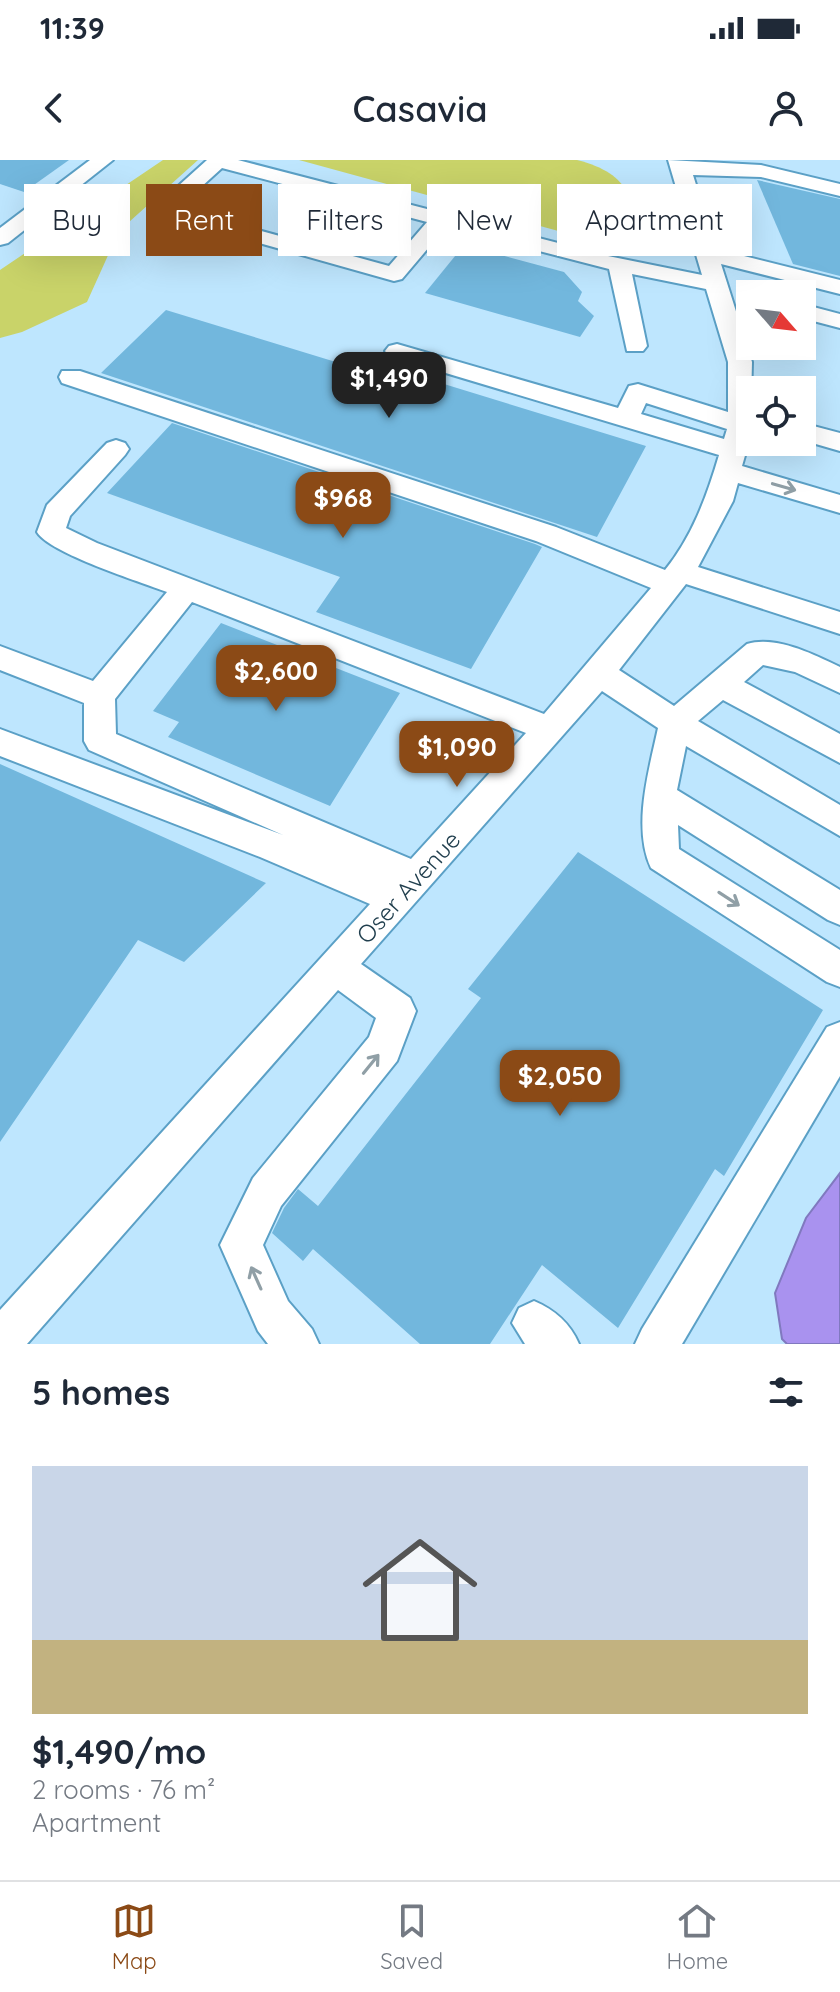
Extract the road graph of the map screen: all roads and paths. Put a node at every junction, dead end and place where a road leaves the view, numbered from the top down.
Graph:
1 (103, 160) edge
2 (679, 164) edge
3 (840, 190) edge
4 (441, 219) joint
5 (2, 234) edge
6 (541, 244) edge
7 (619, 264) junction
8 (724, 282) edge
9 (840, 287) edge
10 (816, 315) edge
11 (840, 321) edge
12 (635, 346) dead end
13 (397, 351) dead end
14 (740, 376) edge
15 (71, 377) dead end
16 (736, 434) edge
17 (816, 435) edge
18 (736, 442) edge
19 (840, 442) edge
20 (116, 449) dead end
21 (769, 456) edge
22 (840, 504) edge
23 (675, 578) junction
24 (186, 589) junction
25 (840, 623) edge
26 (0, 658) edge
27 (599, 673) junction
28 (840, 681) edge
29 (721, 684) junction
30 (99, 696) junction
31 (675, 723) junction
32 (549, 729) junction
33 (0, 742) edge
34 (840, 750) edge
35 (659, 796) junction
36 (840, 822) edge
37 (406, 888) junction
38 (840, 909) edge
39 (336, 967) junction
40 (840, 970) edge
41 (840, 1040) edge
42 (0, 1342) edge
43 (297, 1344) edge
44 (657, 1344) edge

1 - 5 street
2 - 3 street
2 - 8 street, Oser Avenue
4 - 4 street
6 - 7 street
7 - 8 street
7 - 12 street
8 - 9 street
8 - 14 street, Oser Avenue
10 - 11 street
13 - 16 street
15 - 23 street
17 - 19 street
18 - 23 street, Oser Avenue
20 - 24 street
21 -> 22 street
23 - 25 street
23 - 27 street, Oser Avenue
24 - 30 street
24 - 32 street
26 - 30 street
27 - 31 street
27 - 32 street, Oser Avenue
28 - 29 street
29 - 31 street
29 - 34 street
30 - 37 street
31 - 35 street
31 - 36 street
32 - 37 street, Oser Avenue
33 - 37 street
35 - 38 street
35 -> 40 street
37 - 39 street, Oser Avenue
39 - 42 street, Oser Avenue
43 -> 39 street
41 - 44 street

